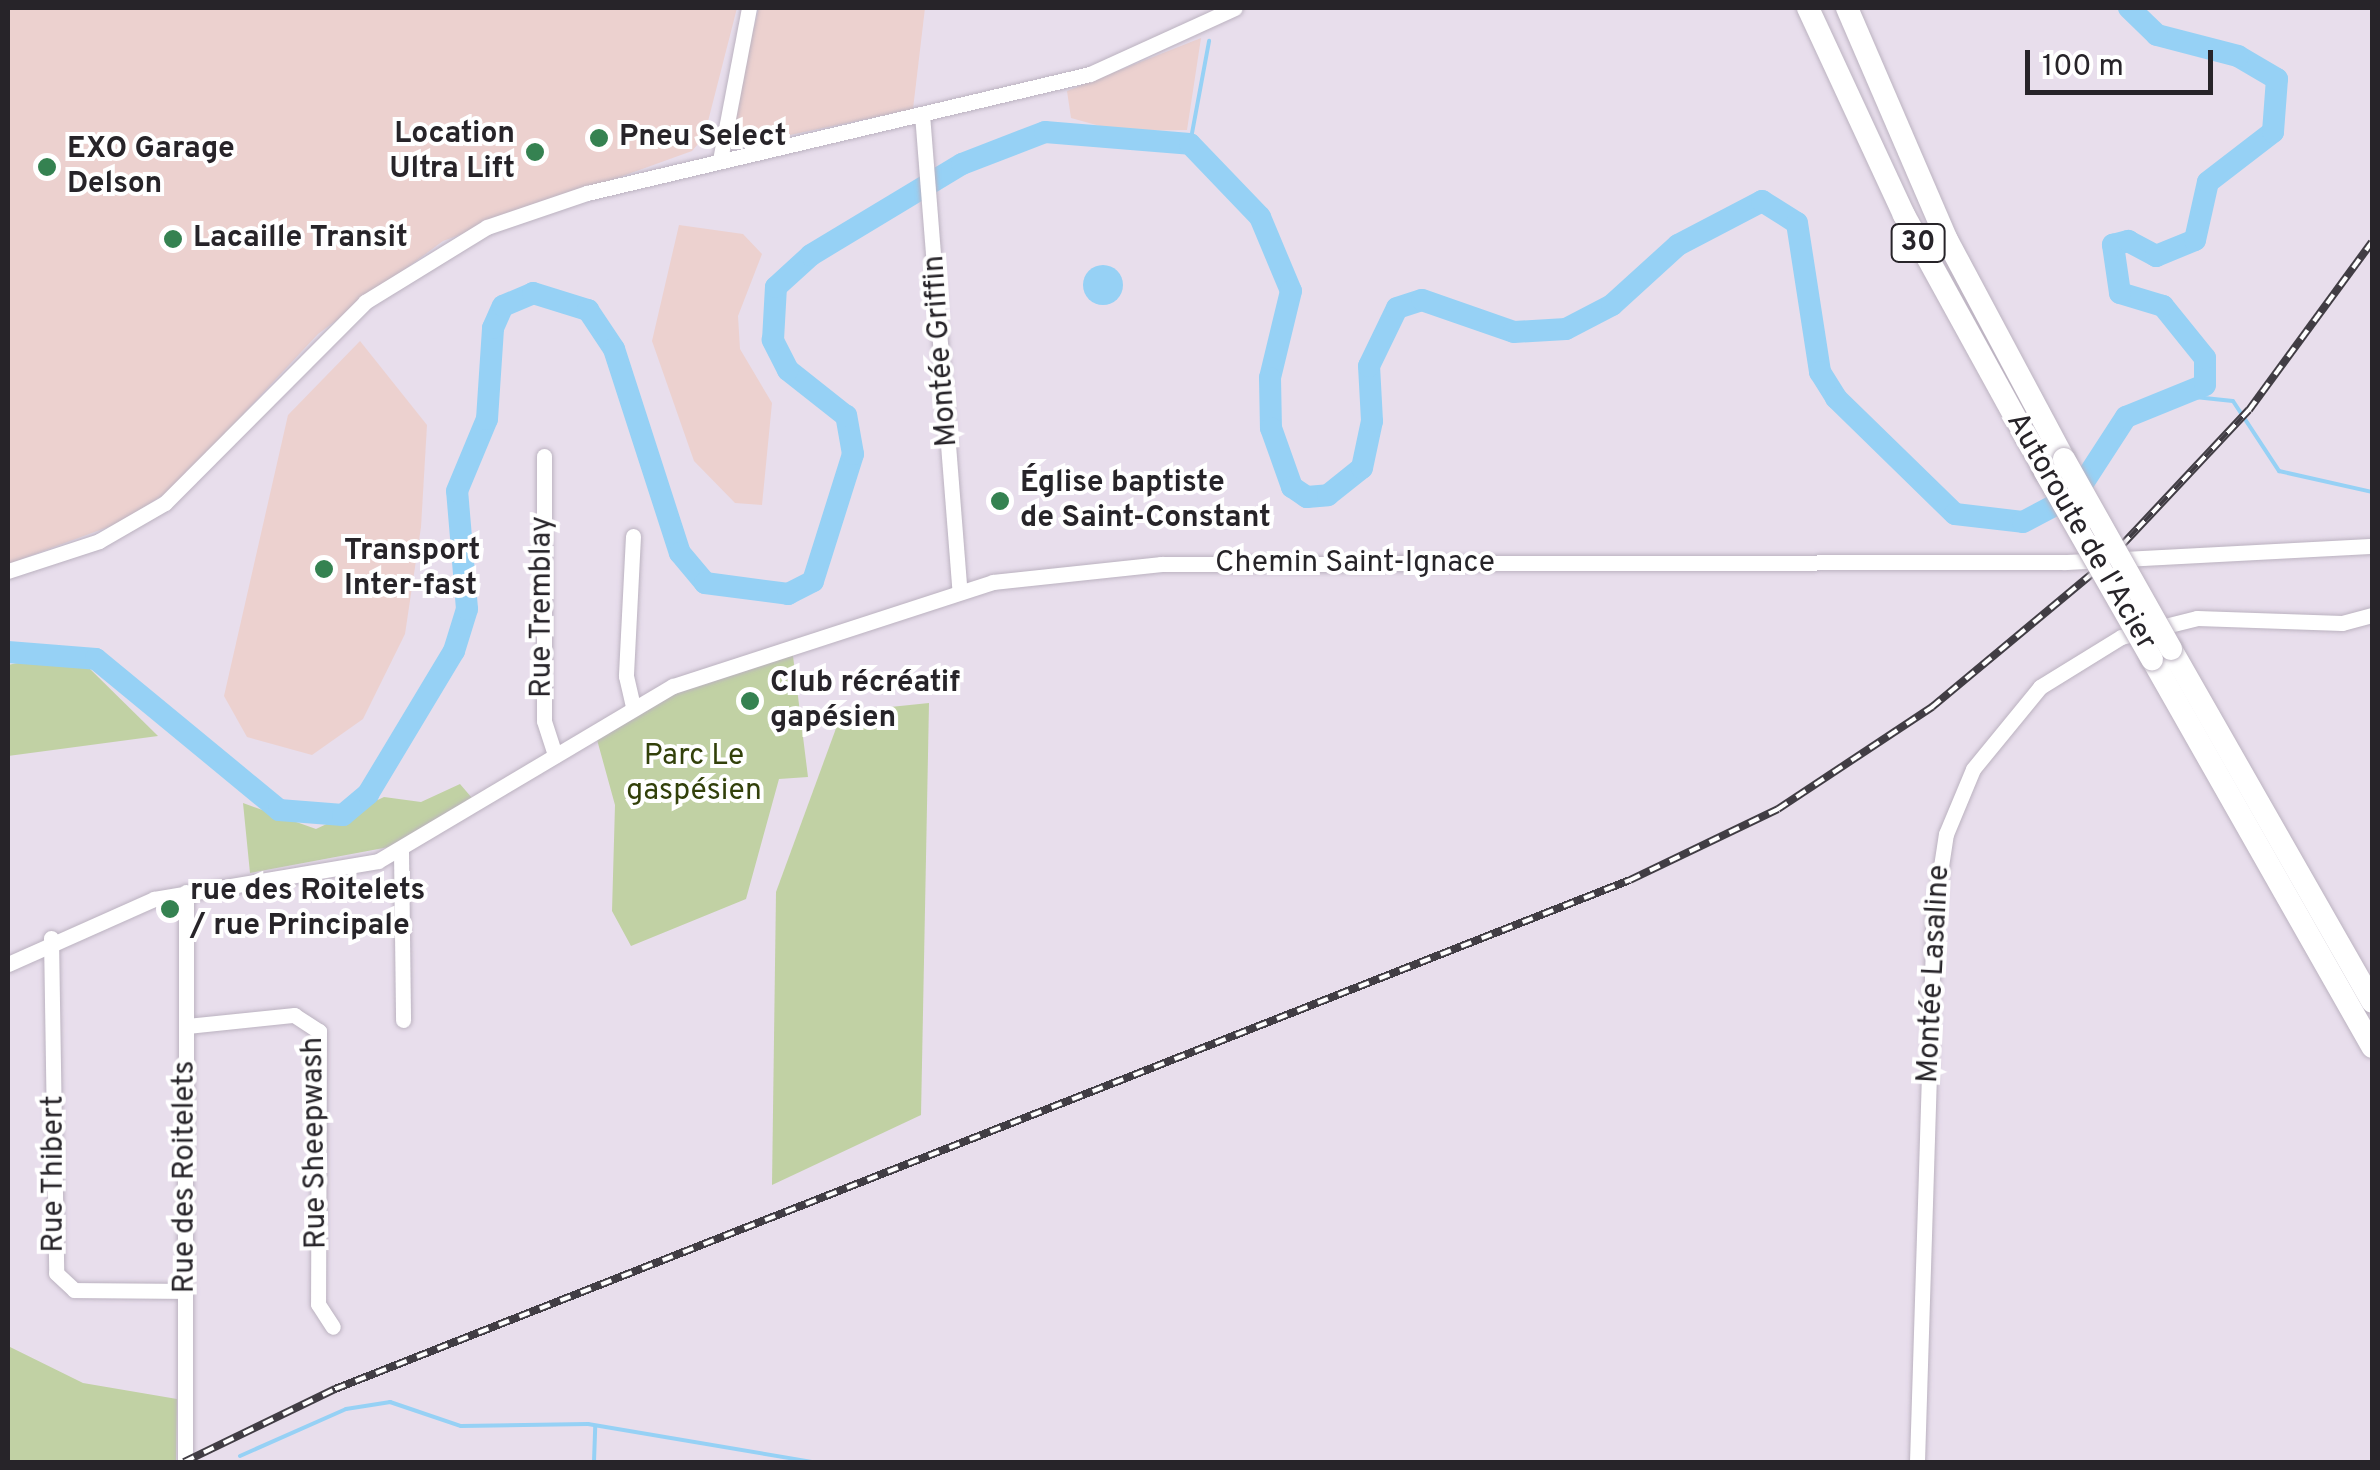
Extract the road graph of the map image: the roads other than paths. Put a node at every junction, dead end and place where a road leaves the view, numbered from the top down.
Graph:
1 (749, 8) edge
2 (1235, 8) edge
3 (1808, 8) edge
4 (1846, 8) edge
5 (922, 114) junction
6 (720, 160) junction
7 (544, 456) dead end
8 (2054, 465) junction
9 (633, 536) dead end
10 (2372, 546) edge
11 (8, 571) edge
12 (959, 589) junction
13 (2372, 615) edge
14 (2162, 654) junction
15 (634, 706) junction
16 (555, 754) junction
17 (401, 851) junction
18 (186, 892) junction
19 (50, 938) junction
20 (8, 964) edge
21 (2372, 1002) edge
22 (403, 1020) dead end
23 (187, 1026) junction
24 (2372, 1047) edge
25 (186, 1291) junction
26 (333, 1328) dead end
27 (185, 1462) edge
28 (1917, 1462) edge

1 - 6 street
2 - 5 street
3 - 8 highway, Autoroute de l'Acier / 30
4 - 8 highway, Autoroute de l'Acier / 30
5 - 6 street
5 - 12 street, Montée Griffin
6 - 11 street
7 - 16 street, Rue Tremblay
8 - 14 highway, Autoroute de l'Acier / 30, bridge
9 - 15 street
10 - 12 street, Chemin Saint-Ignace
12 - 15 street, Chemin Saint-Ignace
13 - 28 street, Montée Lasaline
14 - 21 highway, Autoroute de l'Acier / 30
14 - 24 highway, Autoroute de l'Acier / 30
15 - 16 street, Chemin Saint-Ignace
16 - 17 street, Chemin Saint-Ignace
17 - 18 street, Chemin Saint-Ignace
17 - 22 street
18 - 19 street, Chemin Saint-Ignace
18 - 23 street, Rue des Roitelets
19 - 20 street, Chemin Saint-Ignace
19 - 25 street, Rue Thibert
23 - 25 street, Rue des Roitelets
23 - 26 street, Rue Sheepwash
25 - 27 street, Rue des Roitelets

